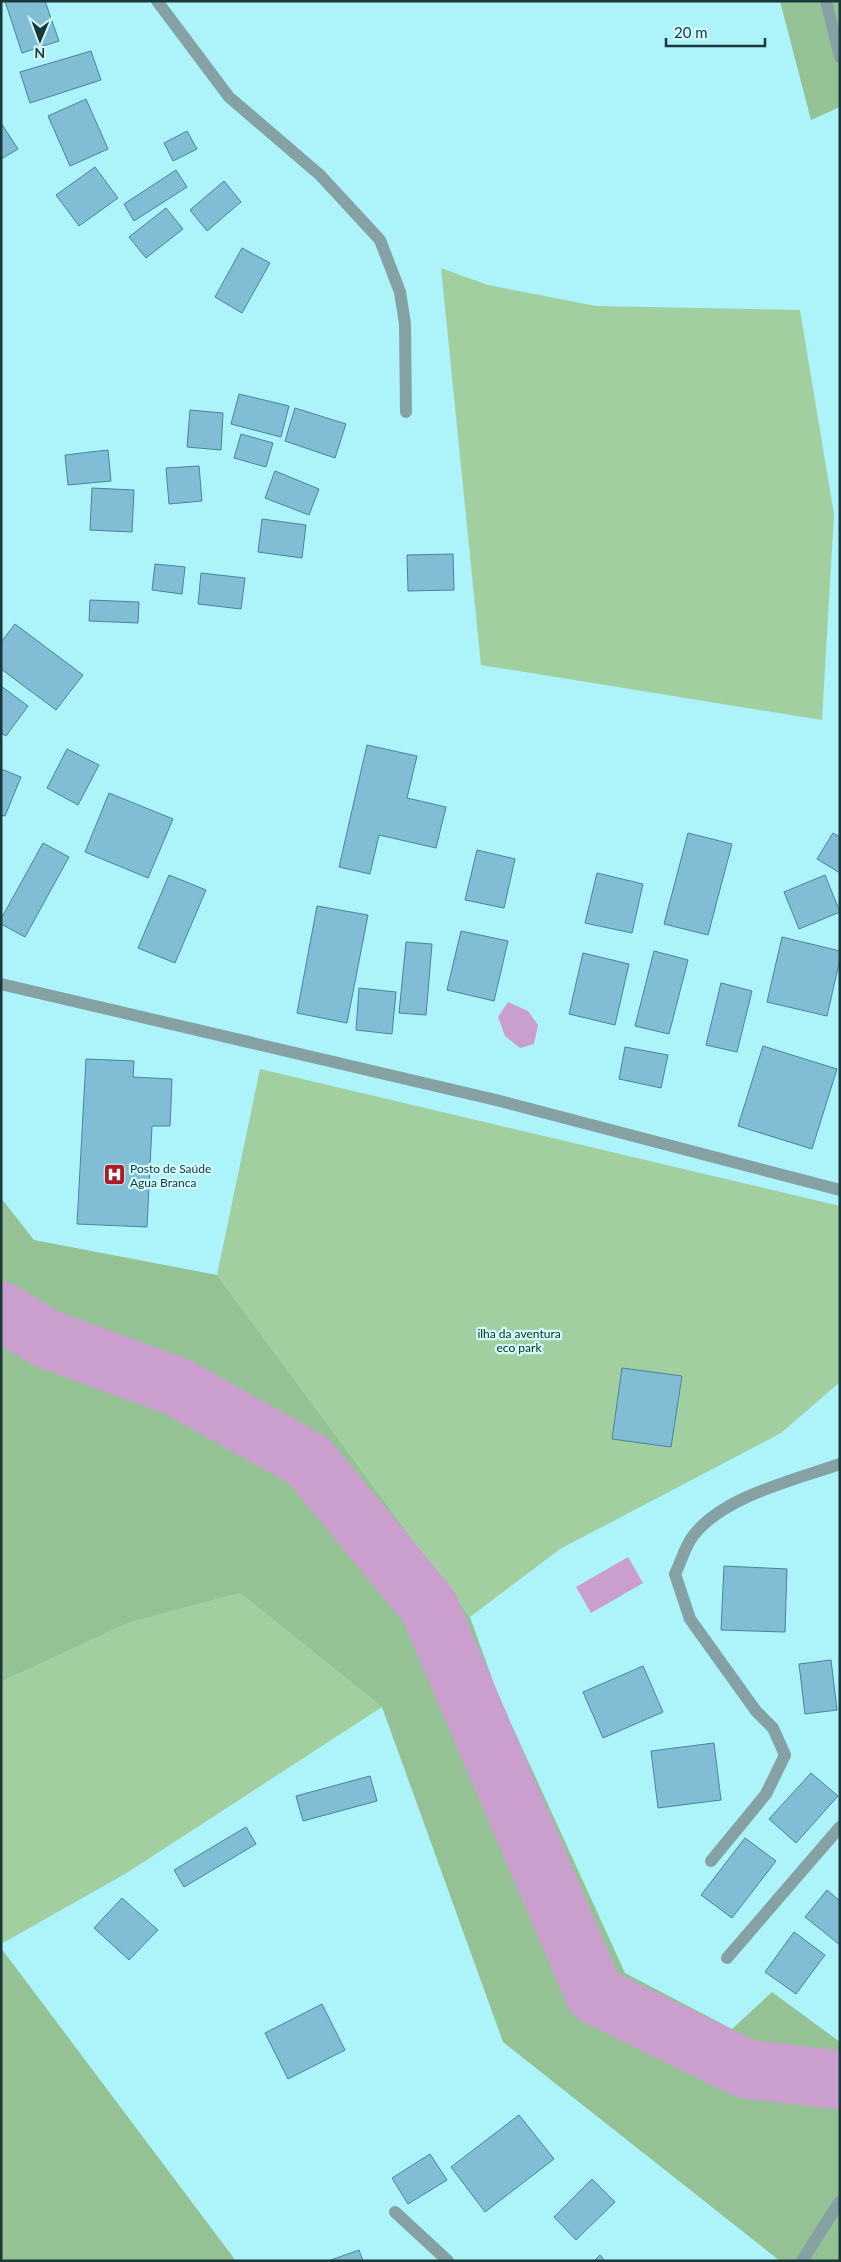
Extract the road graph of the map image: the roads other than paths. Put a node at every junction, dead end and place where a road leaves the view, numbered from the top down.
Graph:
1 (157, 1) edge
2 (826, 1) edge
3 (840, 57) edge
4 (406, 412) dead end
5 (1, 984) edge
6 (840, 1190) edge
7 (840, 1464) edge
8 (840, 1827) edge
9 (711, 1861) dead end
10 (727, 1958) dead end
11 (840, 2201) edge
12 (395, 2212) dead end
13 (448, 2261) edge
14 (802, 2261) edge

1 - 4 street
2 - 3 street
5 - 6 street
7 - 9 street
8 - 10 street
11 - 14 street
12 - 13 street

